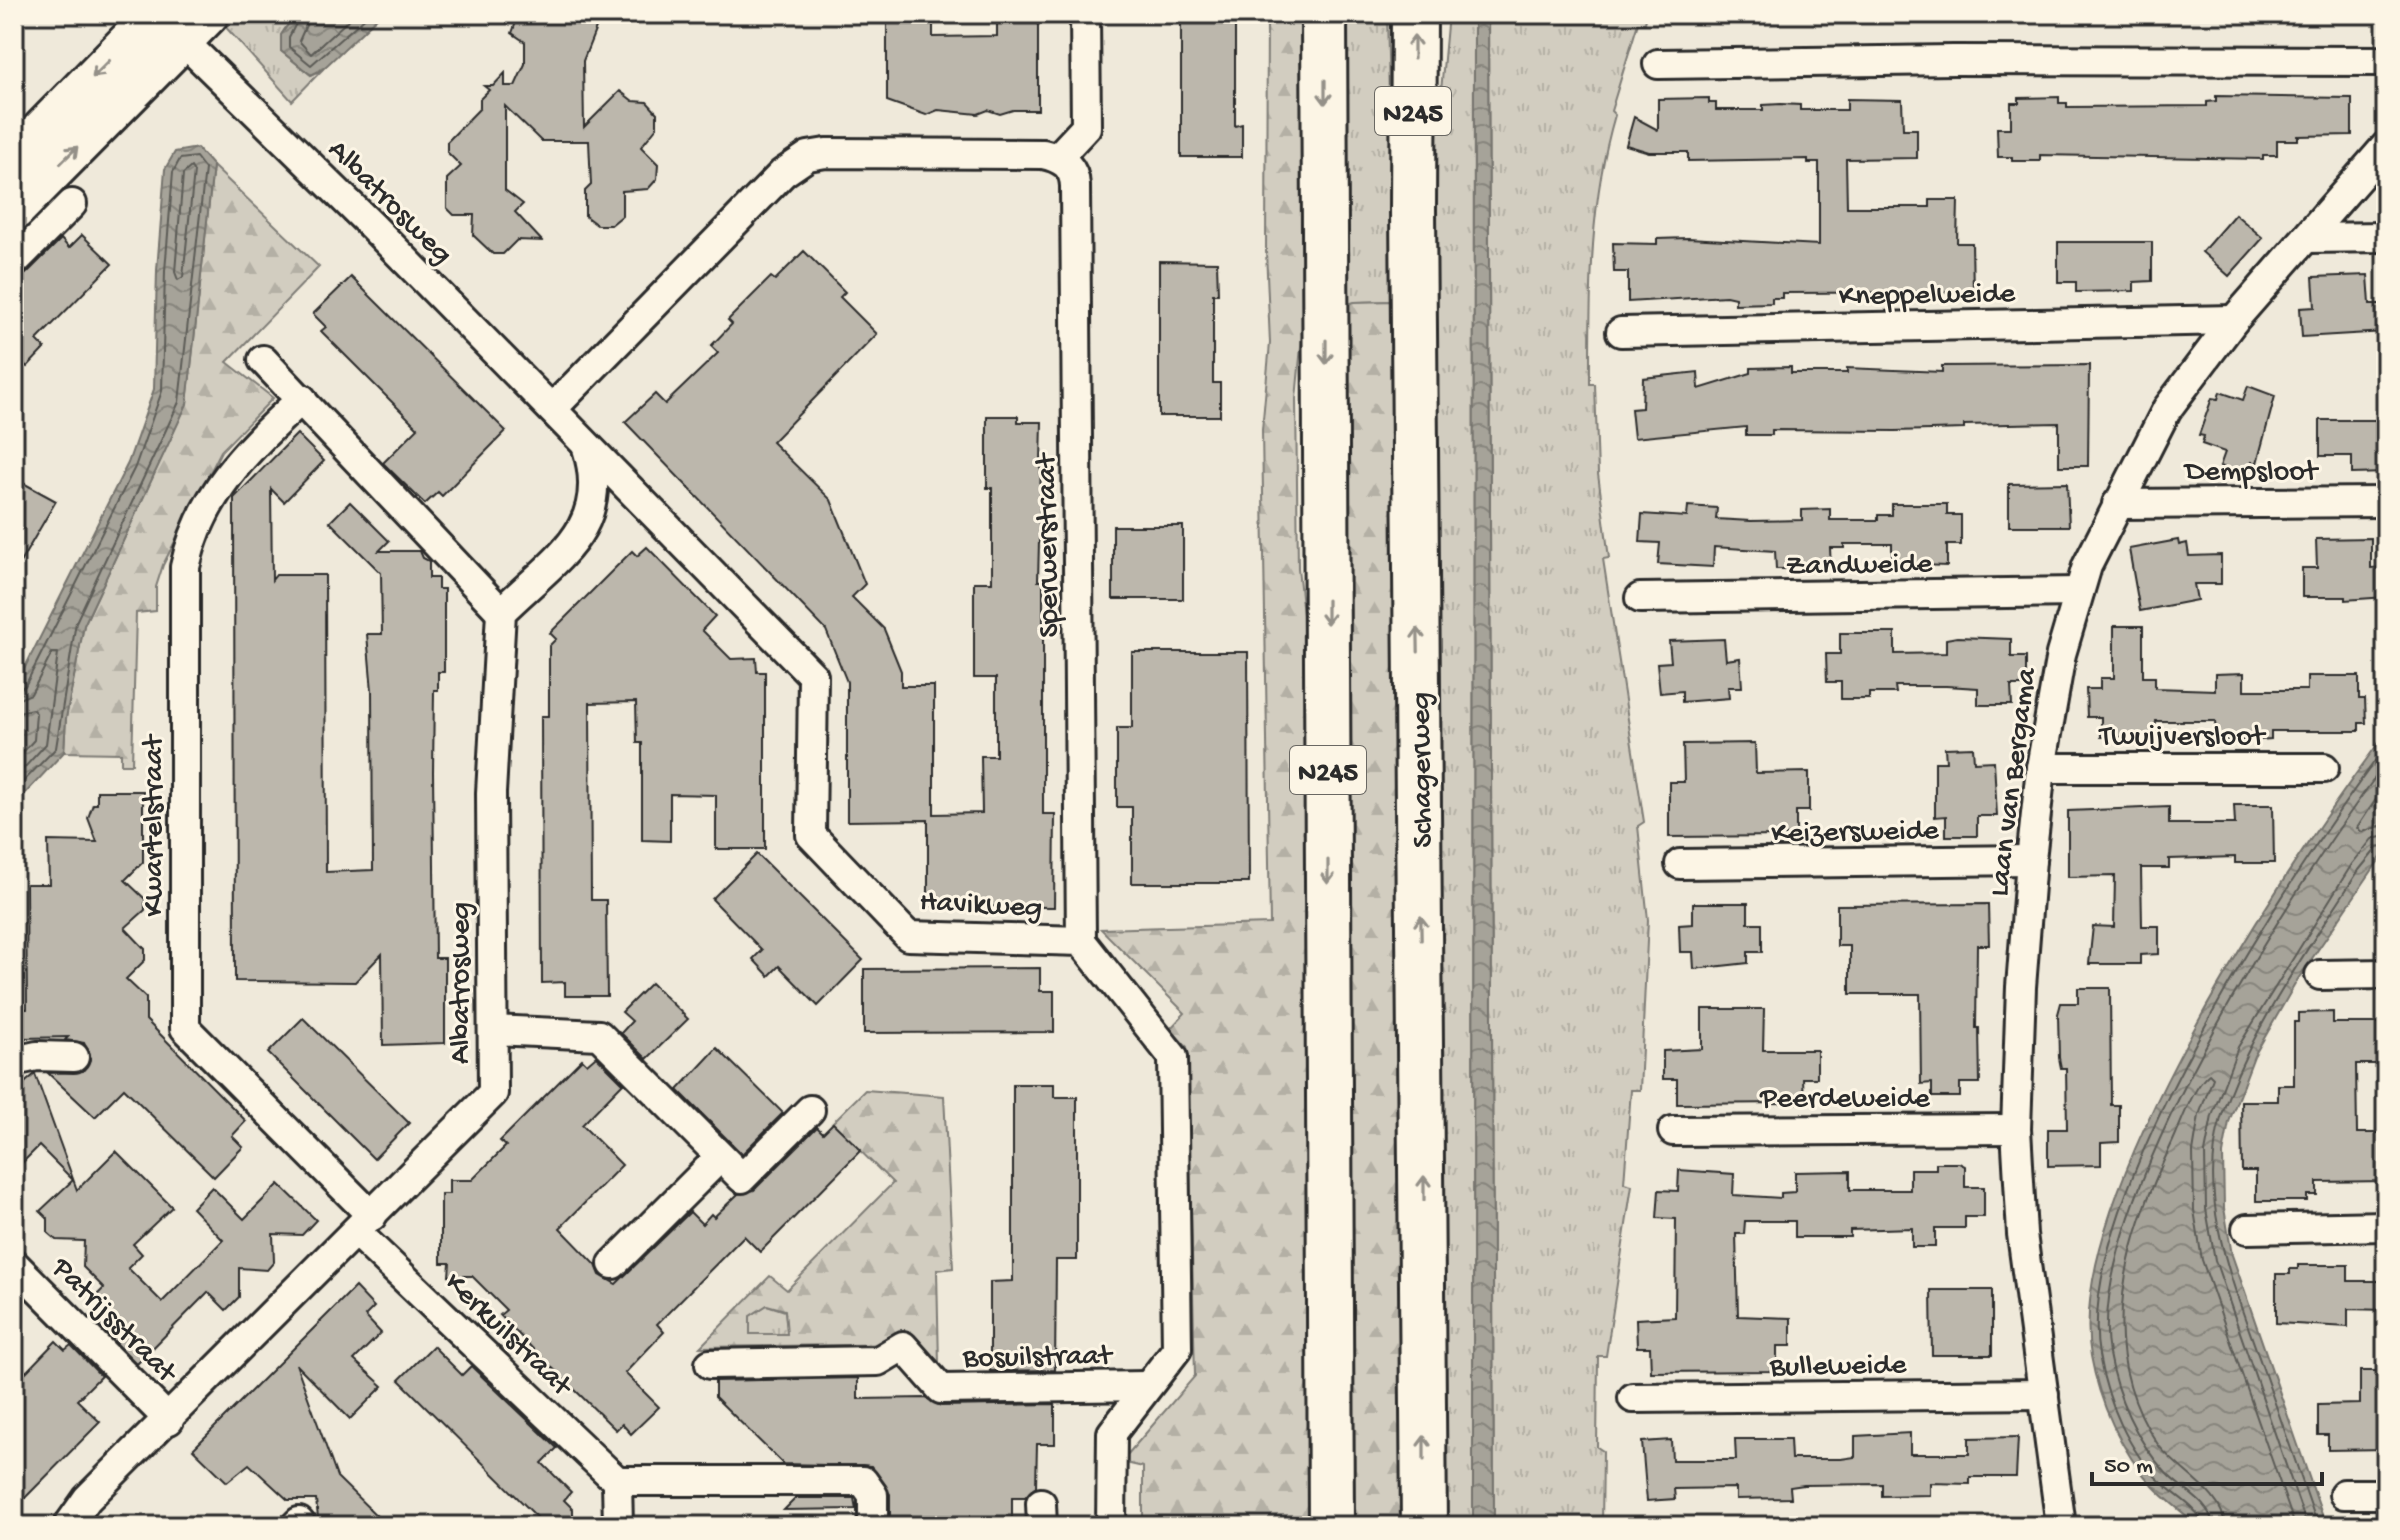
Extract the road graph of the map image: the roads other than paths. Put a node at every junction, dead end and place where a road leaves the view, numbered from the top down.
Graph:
1 (1085, 14) edge
2 (1324, 14) edge
3 (1414, 14) edge
4 (176, 21) edge
5 (2386, 61) edge
6 (1658, 64) dead end
7 (2386, 146) edge
8 (1058, 157) junction
9 (14, 159) edge
10 (72, 204) dead end
11 (14, 210) edge
12 (2386, 237) edge
13 (2306, 238) junction
14 (14, 262) edge
15 (2234, 320) junction
16 (1621, 332) dead end
17 (263, 360) dead end
18 (302, 399) junction
19 (552, 409) junction
20 (587, 448) junction
21 (2386, 502) edge
22 (2117, 504) junction
23 (2079, 592) junction
24 (1640, 598) dead end
25 (501, 612) junction
26 (2041, 768) junction
27 (2324, 768) dead end
28 (2031, 860) junction
29 (1680, 864) dead end
30 (1081, 941) junction
31 (2386, 974) edge
32 (2320, 975) dead end
33 (493, 1030) junction
34 (74, 1057) dead end
35 (14, 1061) edge
36 (810, 1110) dead end
37 (2016, 1129) junction
38 (1673, 1131) dead end
39 (720, 1157) junction
40 (365, 1224) junction
41 (2386, 1226) edge
42 (2247, 1229) dead end
43 (14, 1264) edge
44 (613, 1264) dead end
45 (710, 1364) dead end
46 (1147, 1386) junction
47 (2044, 1394) junction
48 (1633, 1398) dead end
49 (169, 1420) junction
50 (617, 1481) junction
51 (2344, 1494) dead end
52 (2386, 1494) edge
53 (68, 1526) edge
54 (295, 1526) edge
55 (302, 1526) edge
56 (618, 1526) edge
57 (873, 1526) edge
58 (1111, 1526) edge
59 (1331, 1526) edge
60 (1424, 1526) edge
61 (2061, 1526) edge

1 - 8 street
2 -> 59 main road, N245
60 -> 3 main road, Schagerweg / N245
4 -> 9 street
11 -> 4 street
4 - 19 street, Albatrosweg
5 - 6 street
7 - 13 street, Laan van Bergama
8 - 19 street
8 - 30 street, Sperwerstraat
10 - 14 street
12 - 13 street
13 - 15 street, Laan van Bergama
15 - 16 street, Kneppelweide
15 - 22 street, Laan van Bergama
17 - 18 street
18 - 25 street
18 - 40 street, Kwartelstraat
19 - 20 street, Havikweg
20 - 25 street
20 - 30 street, Havikweg
21 - 22 street, Dempsloot
22 - 23 street, Laan van Bergama
23 - 24 street, Zandweide
23 - 26 street, Laan van Bergama
25 - 33 street, Albatrosweg
26 - 27 street, Twuijversloot
26 - 28 street, Laan van Bergama
28 - 29 street, Keizersweide
28 - 37 street, Laan van Bergama
30 - 46 street, Havikweg
31 - 32 street
33 - 39 street
33 - 40 street, Albatrosweg
34 - 35 street
36 - 39 street
37 - 38 street, Peerdeweide
37 - 47 street, Laan van Bergama
39 - 44 street
40 - 49 street, Albatrosweg
40 - 50 street, Kerkuilstraat
41 - 42 street
43 - 49 street, Patrijsstraat
45 - 46 street, Bosuilstraat
46 - 58 street, Havikweg
47 - 48 street, Bulleweide
47 - 61 street, Laan van Bergama
49 - 53 street, Albatrosweg
50 - 56 street
50 - 57 street
51 - 52 street
54 - 55 street

